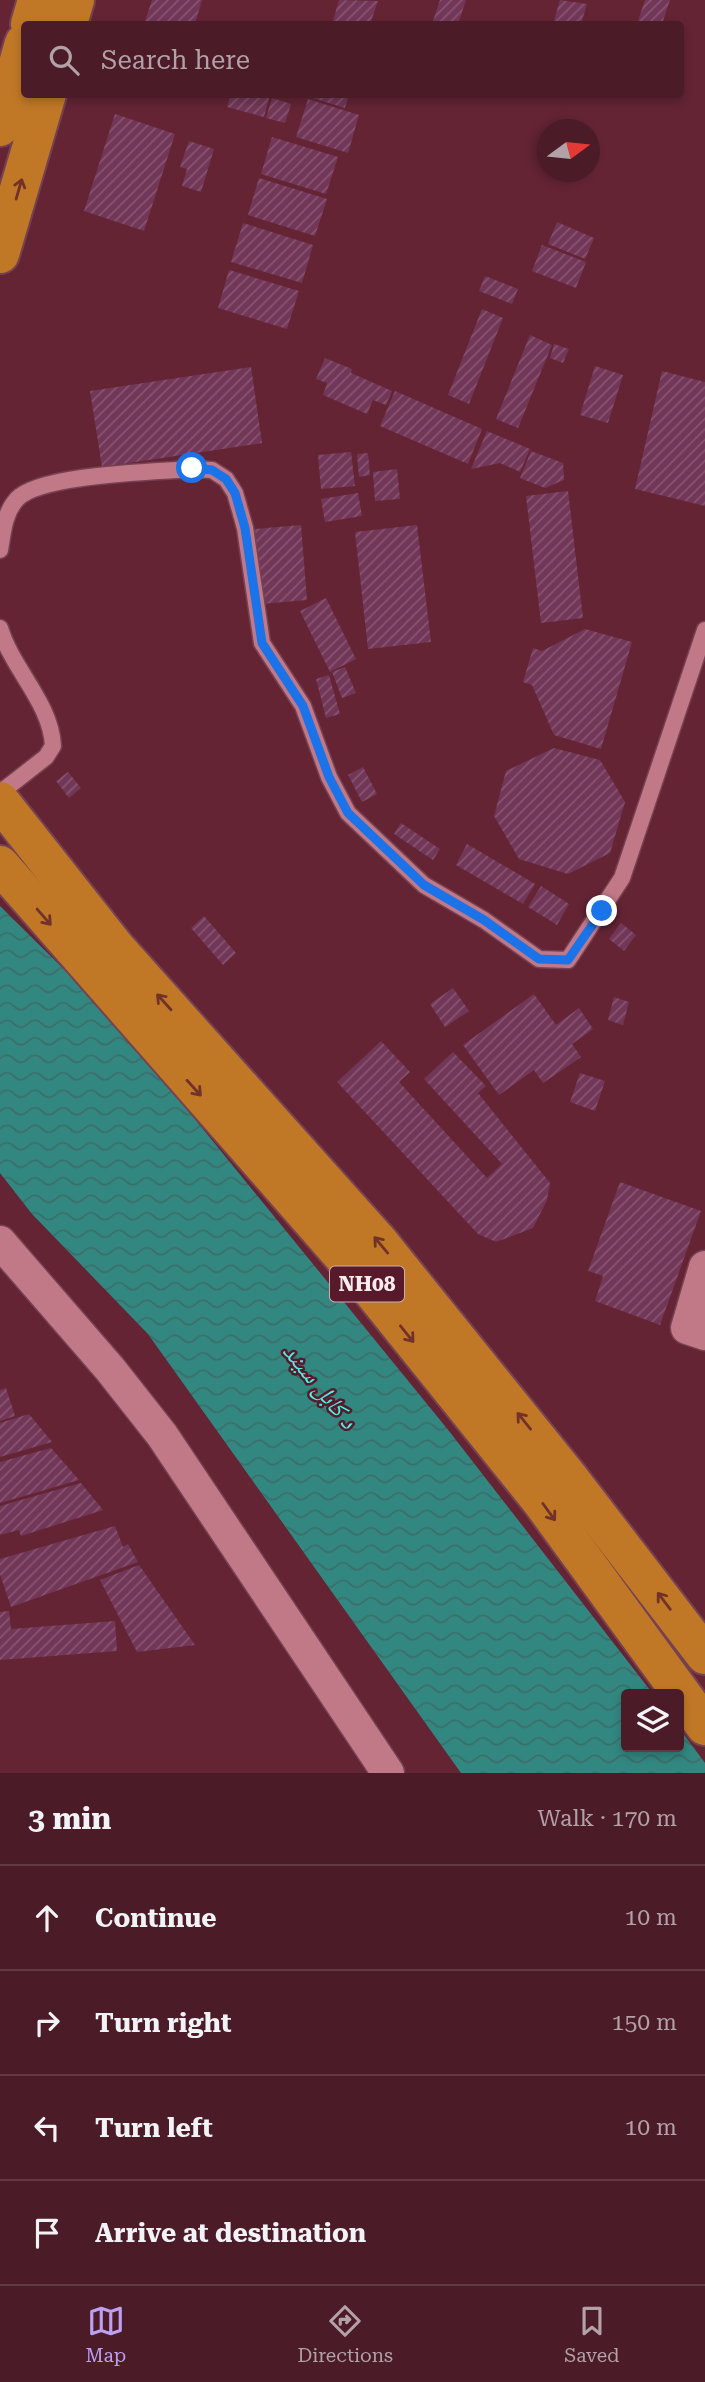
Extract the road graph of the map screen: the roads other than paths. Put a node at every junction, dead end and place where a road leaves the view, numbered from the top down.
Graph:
1 (37, 0) edge
2 (75, 0) edge
3 (31, 21) edge
4 (69, 21) edge
5 (21, 54) edge
6 (46, 98) edge
7 (0, 127) edge
8 (0, 254) edge
9 (0, 550) edge
10 (0, 628) edge
11 (705, 630) edge
12 (0, 793) edge
13 (0, 801) edge
14 (0, 865) edge
15 (0, 1242) edge
16 (705, 1268) edge
17 (705, 1334) edge
18 (705, 1655) edge
19 (705, 1726) edge
20 (388, 1773) edge

1 - 3 highway
2 - 4 highway
5 - 7 highway
8 -> 6 highway
9 - 11 lane
10 - 12 lane
18 -> 13 highway, NH08
14 -> 19 highway, NH08
15 - 20 street
16 - 17 street

